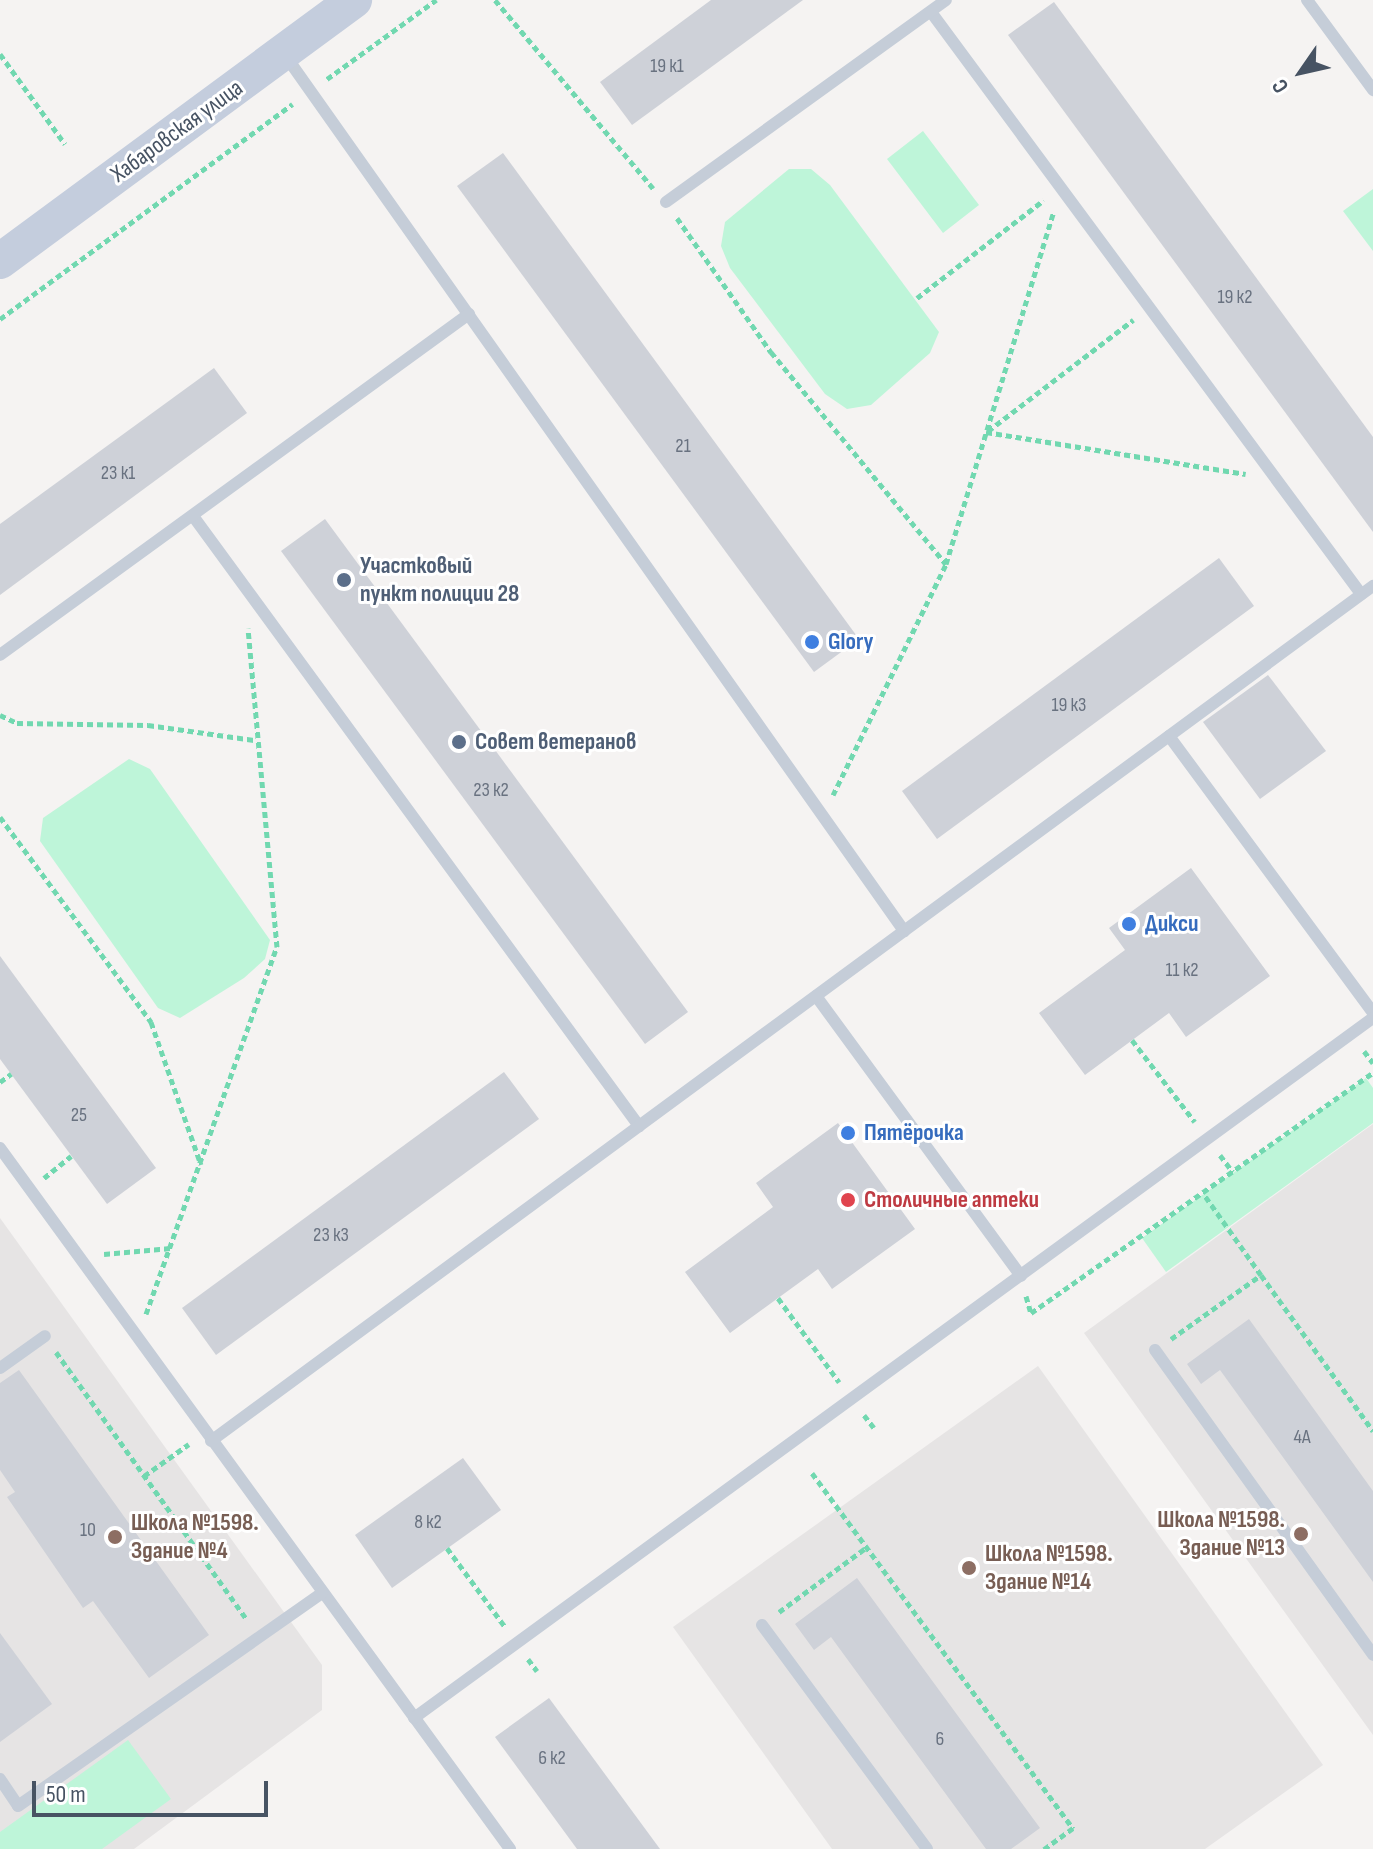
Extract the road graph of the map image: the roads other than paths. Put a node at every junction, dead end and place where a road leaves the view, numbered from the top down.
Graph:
1 (354, 0) edge
2 (946, 0) edge
3 (1307, 0) edge
4 (931, 12) junction
5 (284, 53) junction
6 (1373, 90) edge
7 (666, 202) road end
8 (0, 261) edge
9 (469, 314) junction
10 (193, 516) junction
11 (1373, 586) edge
12 (1361, 594) junction
13 (0, 655) edge
14 (1169, 736) junction
15 (904, 931) junction
16 (816, 996) junction
17 (1373, 1016) edge
18 (639, 1126) junction
19 (0, 1148) edge
20 (1021, 1276) junction
21 (45, 1336) road end
22 (1155, 1350) road end
23 (0, 1368) edge
24 (207, 1437) junction
25 (322, 1593) junction
26 (762, 1625) road end
27 (1373, 1655) edge
28 (414, 1718) junction
29 (0, 1779) edge
30 (510, 1849) edge
31 (927, 1849) edge

1 - 5 main road, Хабаровская улица
2 - 4 lane
3 - 6 lane
4 - 7 lane
4 - 12 lane
5 - 8 main road, Хабаровская улица
5 - 9 lane
9 - 10 lane
9 - 15 lane
10 - 13 lane
10 - 18 lane
11 - 12 lane
12 - 14 lane
14 - 15 lane
14 - 17 lane
15 - 16 lane
16 - 18 lane
16 - 20 lane
17 - 20 lane
18 - 24 lane
19 - 24 lane
20 - 28 lane
21 - 23 lane
22 - 27 lane
24 - 25 lane
25 - 28 lane
25 - 29 lane
26 - 31 lane
28 - 30 lane

